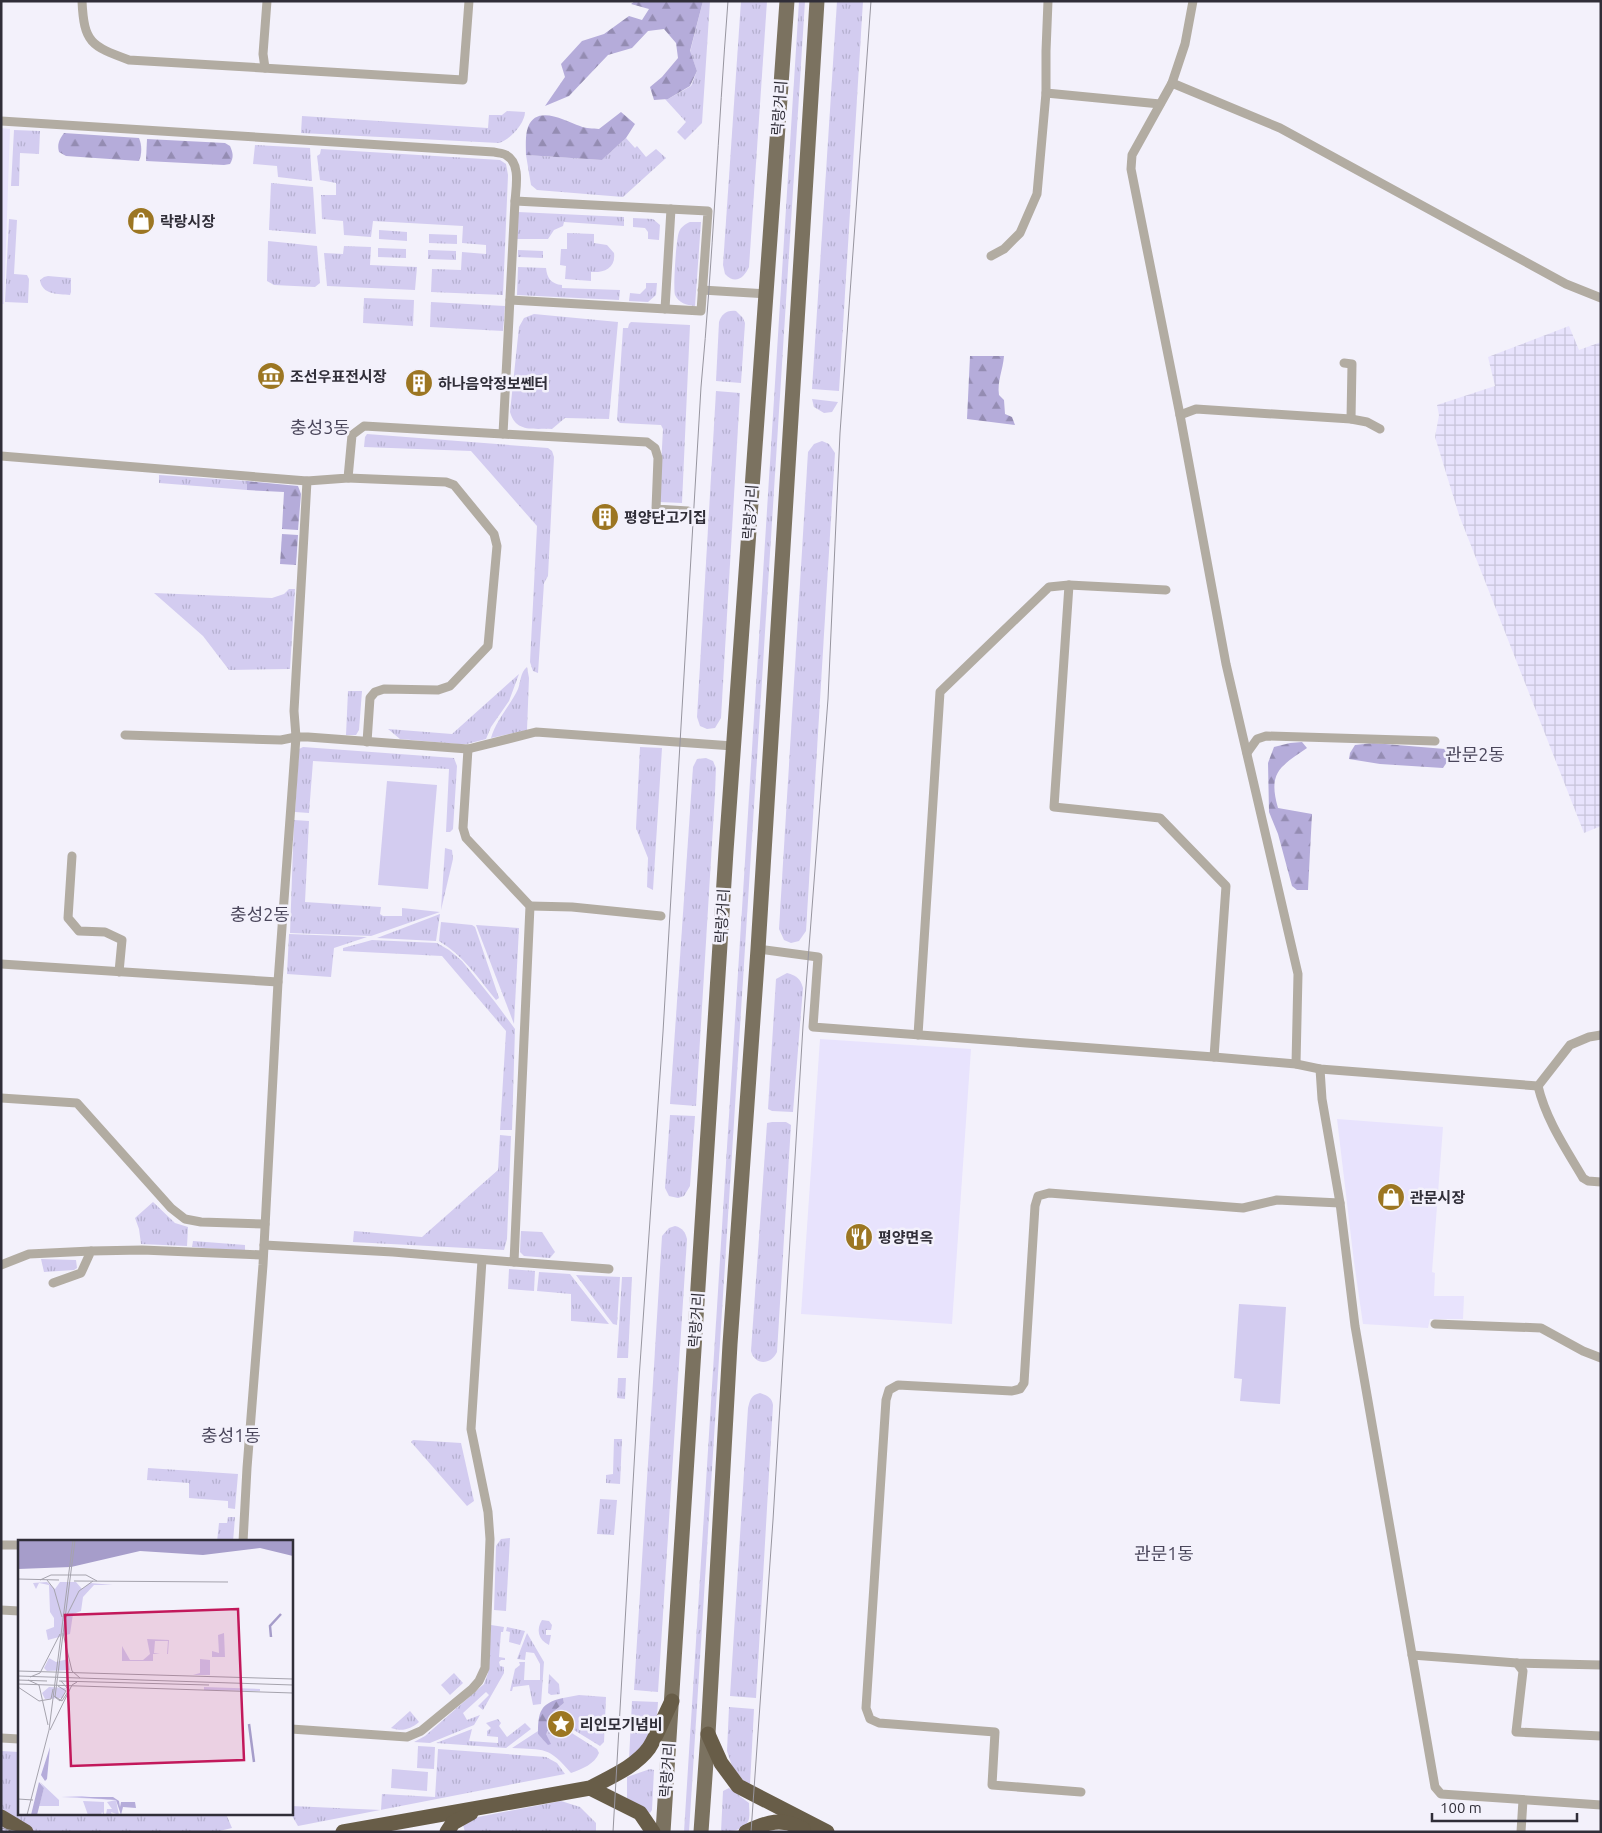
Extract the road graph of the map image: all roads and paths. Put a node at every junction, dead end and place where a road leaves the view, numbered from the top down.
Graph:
1 (82, 1) edge
2 (267, 1) edge
3 (469, 1) edge
4 (787, 1) edge
5 (817, 1) edge
6 (1048, 1) edge
7 (1193, 1) edge
8 (265, 68) junction
9 (1172, 83) junction
10 (1046, 94) junction
11 (1160, 104) junction
12 (1, 121) edge
13 (515, 201) junction
14 (671, 209) junction
15 (990, 256) dead end
16 (702, 290) junction
17 (767, 294) junction
18 (1600, 296) edge
19 (510, 300) junction
20 (665, 309) junction
21 (1344, 363) dead end
22 (1180, 415) junction
23 (1350, 419) junction
24 (1380, 429) dead end
25 (503, 434) junction
26 (1, 456) edge
27 (348, 478) junction
28 (307, 481) junction
29 (688, 511) dead end
30 (1069, 585) junction
31 (1166, 590) dead end
32 (124, 735) dead end
33 (296, 737) junction
34 (1435, 741) dead end
35 (366, 742) junction
36 (733, 746) junction
37 (468, 749) junction
38 (1247, 753) junction
39 (72, 856) dead end
40 (530, 906) junction
41 (661, 916) dead end
42 (758, 949) junction
43 (1, 964) edge
44 (119, 972) junction
45 (278, 982) junction
46 (918, 1035) junction
47 (1601, 1035) edge
48 (1214, 1057) junction
49 (1296, 1064) junction
50 (1320, 1069) junction
51 (1538, 1086) junction
52 (1, 1098) edge
53 (1601, 1182) edge
54 (1340, 1203) junction
55 (265, 1224) junction
56 (264, 1245) junction
57 (91, 1251) junction
58 (264, 1255) junction
59 (482, 1260) junction
60 (514, 1262) junction
61 (1, 1265) edge
62 (609, 1269) dead end
63 (53, 1283) dead end
64 (1435, 1324) dead end
65 (1601, 1358) edge
66 (243, 1540) edge
67 (1, 1545) edge
68 (18, 1545) edge
69 (1, 1610) edge
70 (18, 1611) edge
71 (1412, 1654) junction
72 (1517, 1663) junction
73 (1601, 1665) edge
74 (672, 1702) junction
75 (292, 1730) edge
76 (708, 1734) junction
77 (1601, 1736) edge
78 (1, 1738) edge
79 (18, 1739) edge
80 (590, 1788) junction
81 (1081, 1792) dead end
82 (1522, 1800) junction
83 (1601, 1805) edge
84 (487, 1806) junction
85 (1, 1818) edge
86 (26, 1832) edge
87 (343, 1832) edge
88 (447, 1832) edge
89 (653, 1832) edge
90 (663, 1832) edge
91 (701, 1832) edge
92 (746, 1832) edge
93 (809, 1832) edge
94 (827, 1832) edge
95 (1521, 1832) edge

1 - 8 street
2 - 8 street
3 - 8 street
4 - 17 main road, 락랑거리
5 - 42 main road, 락랑거리
6 - 10 street
7 - 9 street
9 - 11 street
9 - 18 street
10 - 11 street
10 - 15 street
11 - 22 street
12 - 13 street
13 - 14 street
13 - 19 street
14 - 16 street
14 - 20 street
16 - 17 street
16 - 20 street
17 - 36 main road, 락랑거리
19 - 20 street
19 - 25 street
21 - 23 street
22 - 23 street
22 - 38 street
23 - 24 street
25 - 27 street
25 - 29 street
26 - 28 street
27 - 28 street
27 - 35 street
28 - 33 street
30 - 31 street
30 - 46 street
30 - 48 street
32 - 33 street
33 - 35 street
33 - 45 street
34 - 38 street
35 - 37 street
36 - 37 street
36 - 74 main road, 락랑거리
37 - 40 street
38 - 49 street
39 - 44 street
40 - 41 street
40 - 60 street
42 - 46 street
42 - 76 main road, 락랑거리
43 - 44 street
44 - 45 street
45 - 55 street
46 - 48 street
47 - 51 street
48 - 49 street
49 - 50 street
50 - 51 street
50 - 54 street
51 - 53 street
52 - 55 street
54 - 71 street
54 - 81 street
55 - 56 street
56 - 58 street
56 - 59 street
57 - 58 street
57 - 61 street
57 - 63 street
58 - 66 street
59 - 60 street
59 - 75 street
60 - 62 street
64 - 65 street
67 - 68 street
69 - 70 street
71 - 72 street
71 - 82 street
72 - 73 street
72 - 77 street
74 - 80 highway
74 - 90 main road, 락랑거리
76 - 91 main road, 락랑거리
76 - 94 highway
78 - 79 street
80 - 84 highway
80 - 89 highway
82 - 83 street
82 - 95 street
84 - 87 highway
84 - 88 highway
85 - 86 highway
92 - 93 highway

